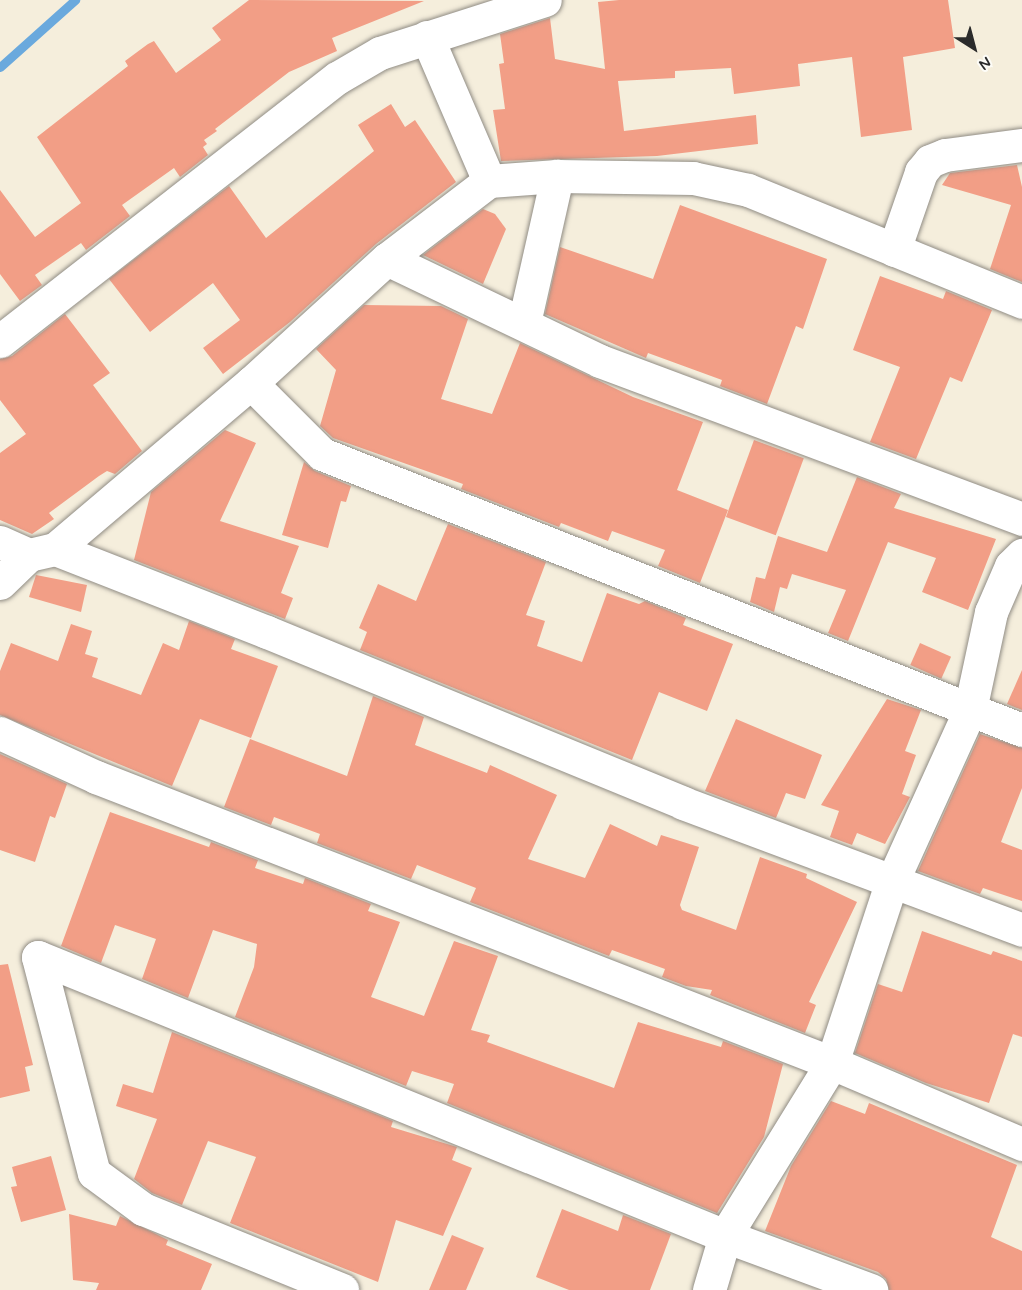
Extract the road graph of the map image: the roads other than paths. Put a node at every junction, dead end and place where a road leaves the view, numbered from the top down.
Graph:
1 (544, 0) edge
2 (428, 37) junction
3 (1022, 145) edge
4 (557, 176) junction
5 (489, 181) junction
6 (894, 250) junction
7 (387, 259) junction
8 (1022, 302) edge
9 (524, 324) junction
10 (0, 341) edge
11 (251, 383) junction
12 (1022, 519) edge
13 (28, 549) edge
14 (1022, 555) edge
15 (0, 583) edge
16 (970, 710) junction
17 (1022, 730) edge
18 (0, 733) edge
19 (891, 884) junction
20 (1022, 930) edge
21 (832, 1063) junction
22 (1022, 1144) edge
23 (725, 1236) junction
24 (342, 1290) edge
25 (709, 1290) edge
26 (871, 1290) edge

1 - 2 street
2 - 5 street
2 - 10 street
3 - 6 street
4 - 5 street
4 - 6 street
4 - 9 street
5 - 7 street
6 - 8 street
7 - 9 street
7 - 11 street
9 - 12 street
11 - 13 street
11 - 16 street
13 - 15 street
13 - 19 street
14 - 16 street
16 - 17 street
16 - 19 street
18 - 21 street
19 - 20 street
19 - 21 street
21 - 22 street
21 - 23 street
23 - 24 street
23 - 25 street
23 - 26 street

